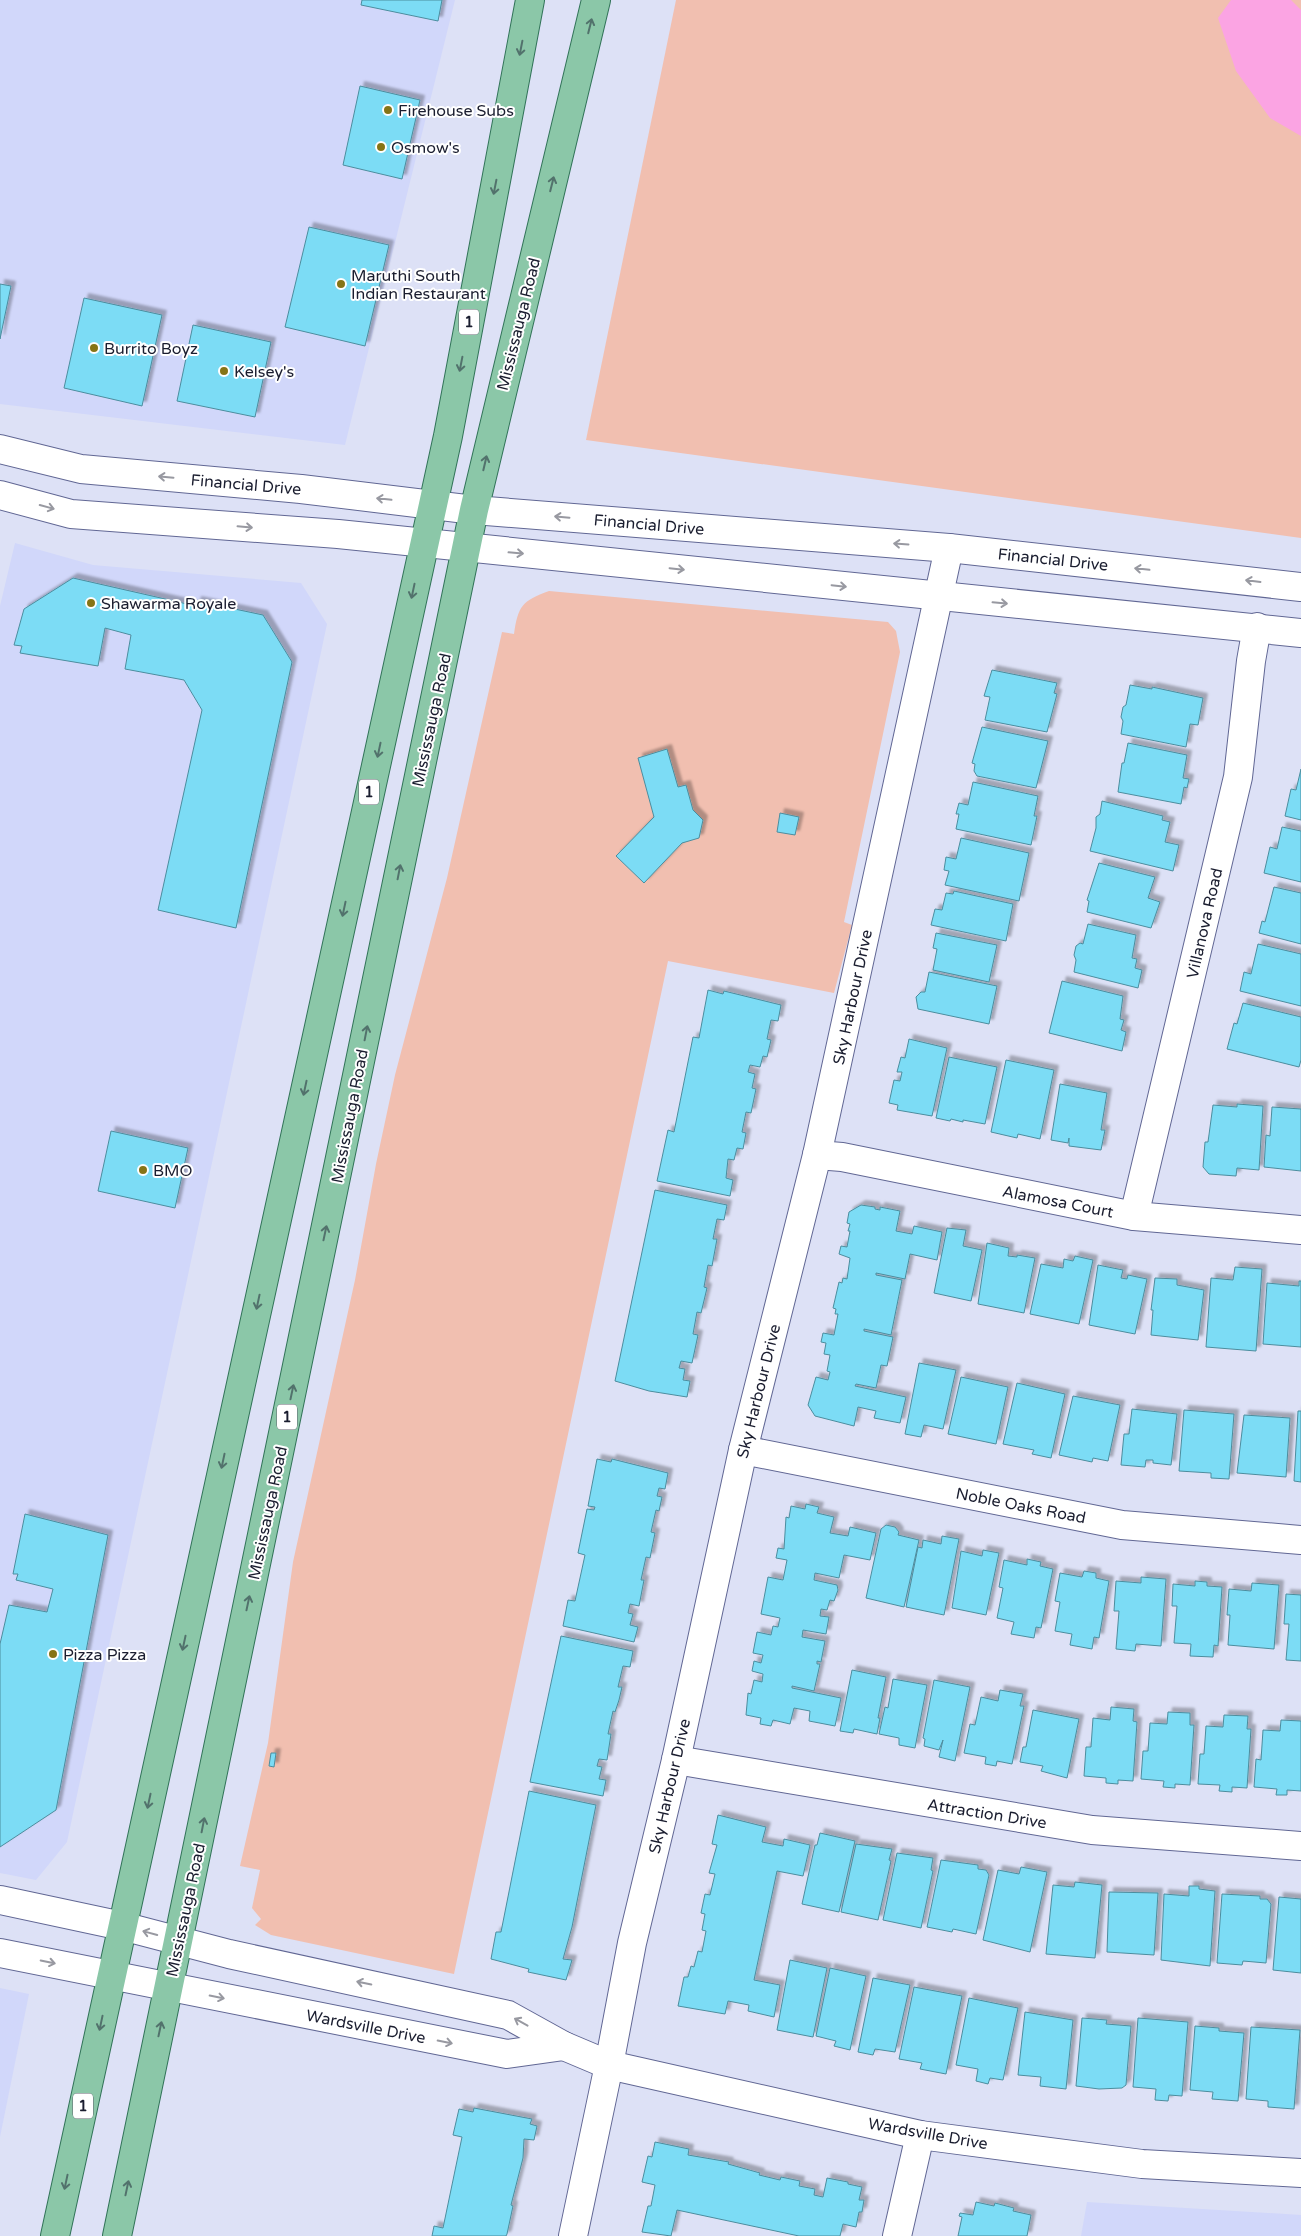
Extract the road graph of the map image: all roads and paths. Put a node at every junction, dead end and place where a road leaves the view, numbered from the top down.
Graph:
1 (530, 0) edge
2 (596, 0) edge
3 (1, 454) edge
4 (0, 495) edge
5 (433, 504) junction
6 (474, 510) junction
7 (424, 544) junction
8 (467, 548) junction
9 (949, 548) junction
10 (1301, 586) edge
11 (938, 597) junction
12 (1257, 627) junction
13 (1301, 632) edge
14 (817, 1155) junction
15 (1134, 1216) junction
16 (1301, 1230) edge
17 (744, 1450) junction
18 (1301, 1540) edge
19 (676, 1760) junction
20 (1301, 1846) edge
21 (0, 1900) edge
22 (122, 1926) junction
23 (179, 1941) junction
24 (0, 1953) edge
25 (111, 1976) junction
26 (169, 1988) junction
27 (564, 2046) junction
28 (609, 2066) junction
29 (920, 2135) junction
30 (1301, 2173) edge
31 (55, 2236) edge
32 (117, 2236) edge
33 (573, 2236) edge
34 (897, 2236) edge

1 -> 5 main road, 1
6 -> 2 main road, Mississauga Road / 1
5 -> 3 street, Financial Drive
4 -> 7 street
5 - 6 street, Financial Drive
5 - 7 main road, 1
6 - 8 main road, Mississauga Road / 1
9 -> 6 street, Financial Drive
7 - 8 street
7 -> 22 main road, 1
8 -> 11 street
23 -> 8 main road, Mississauga Road / 1
10 -> 9 street, Financial Drive
9 - 11 street, Sky Harbour Drive
11 -> 12 street
11 - 14 street, Sky Harbour Drive
12 - 13 street
12 - 15 street, Villanova Road
14 - 15 street, Alamosa Court
14 - 17 street, Sky Harbour Drive
15 - 16 street, Alamosa Court
17 - 18 street, Noble Oaks Road
17 - 19 street, Sky Harbour Drive
19 - 20 street, Attraction Drive
19 - 28 street, Sky Harbour Drive
21 - 22 street, Wardsville Drive
23 -> 22 street, Wardsville Drive
22 - 25 main road, 1
23 - 26 main road, Mississauga Road / 1
27 -> 23 street, Wardsville Drive
24 -> 25 street, Wardsville Drive
25 - 26 street, Wardsville Drive
25 -> 31 main road, 1
26 -> 27 street, Wardsville Drive
32 -> 26 main road, Mississauga Road / 1
27 - 28 street, Wardsville Drive
28 - 29 street, Wardsville Drive
28 - 33 street, Sky Harbour Drive
29 - 30 street, Wardsville Drive
29 - 34 street

